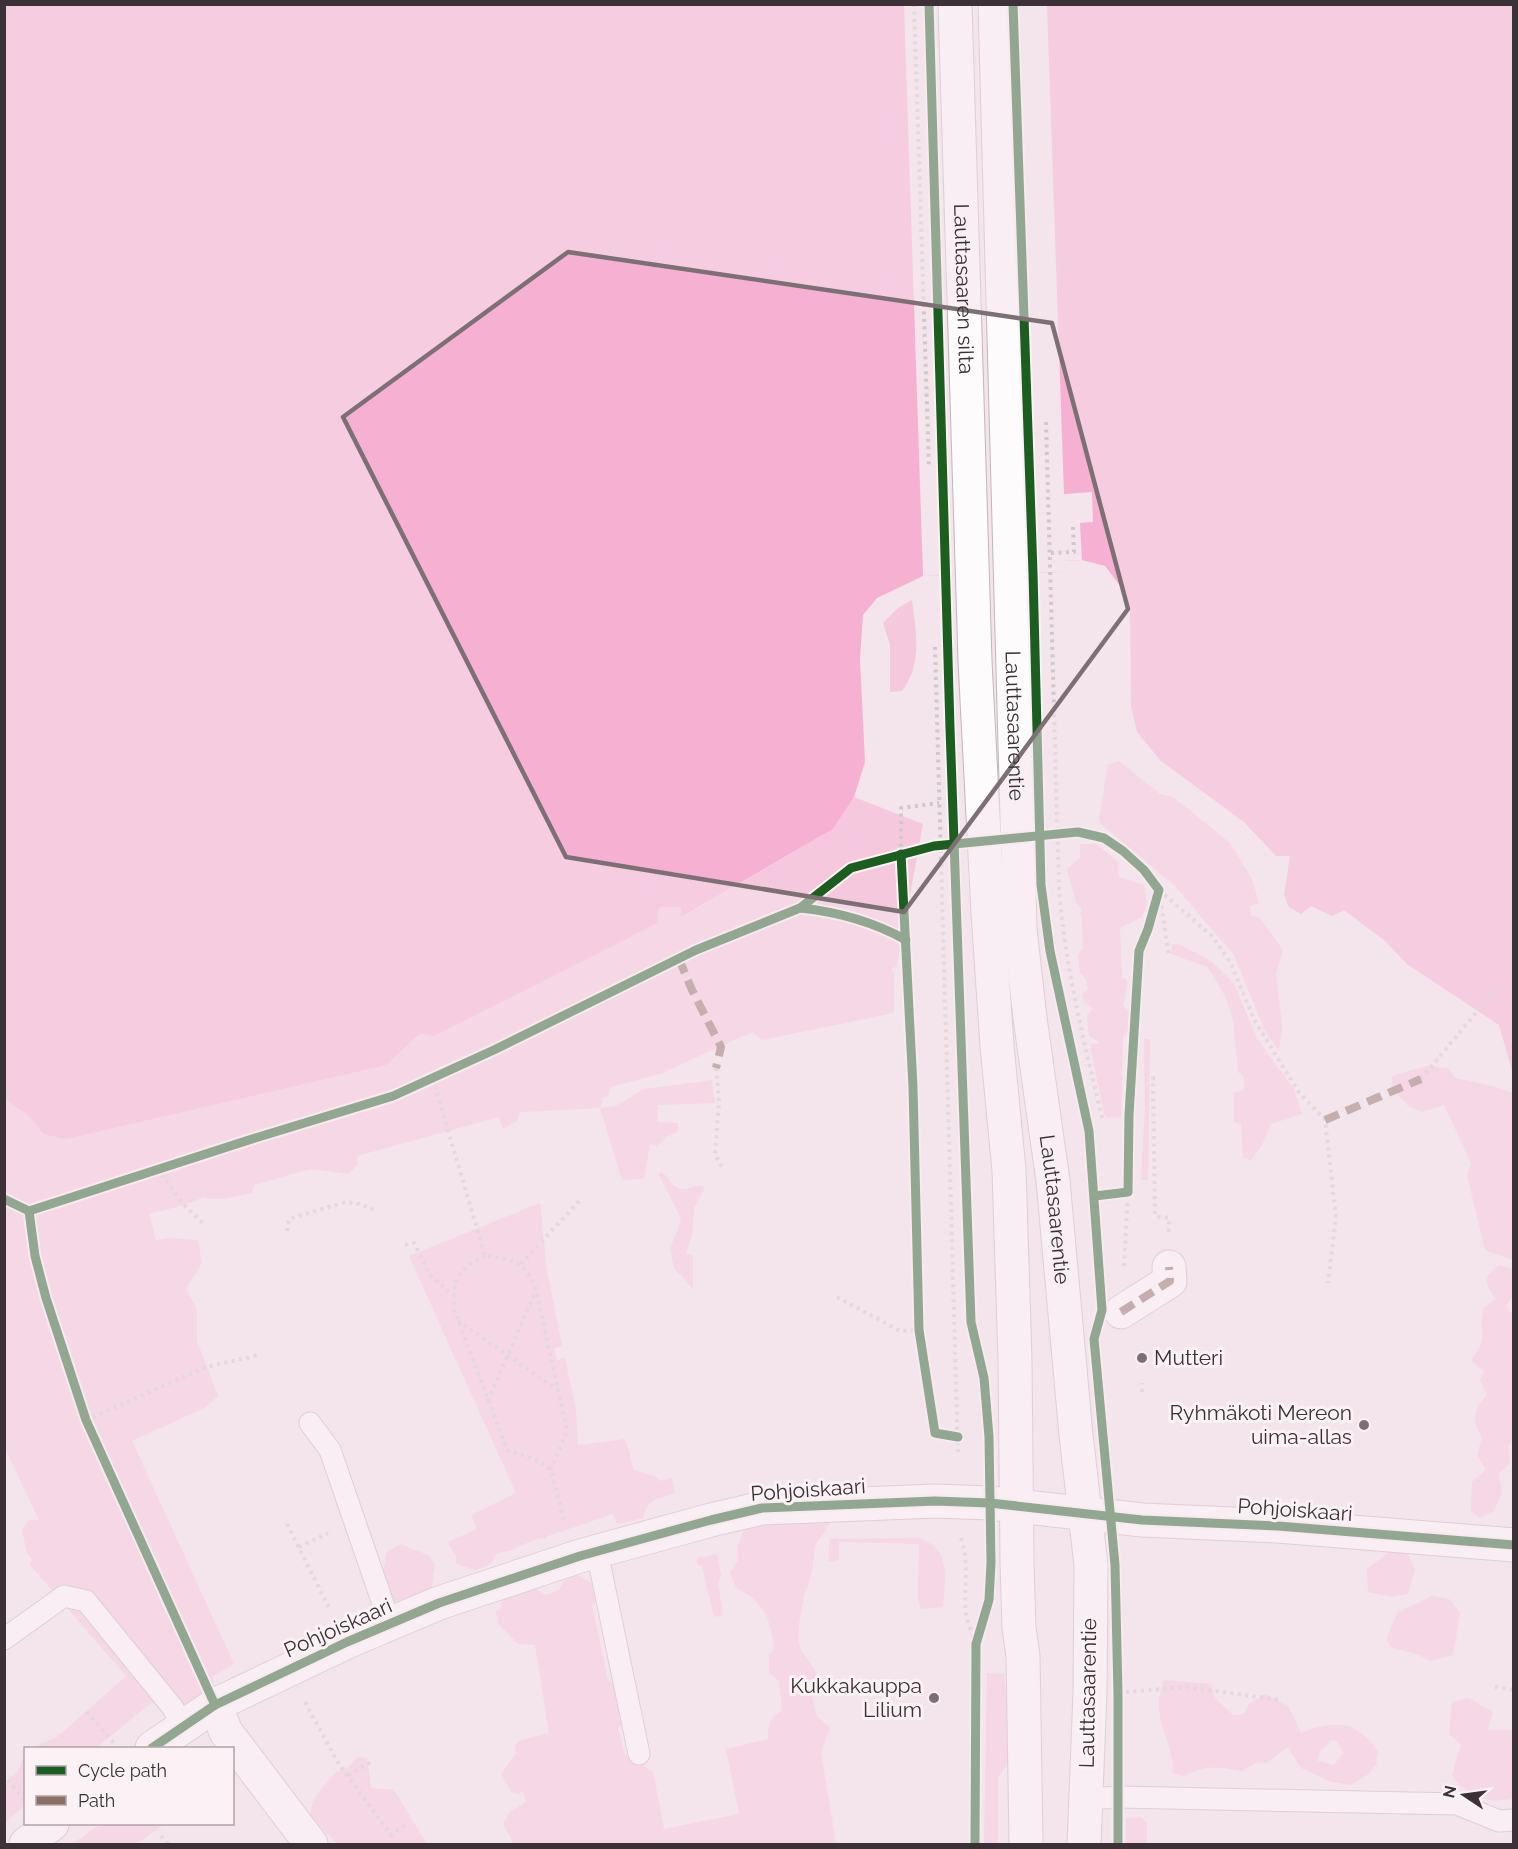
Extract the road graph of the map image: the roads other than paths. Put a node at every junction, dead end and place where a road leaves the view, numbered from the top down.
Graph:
1 (955, 4) edge
2 (995, 4) edge
3 (972, 574) joint
4 (1012, 574) joint
5 (1169, 1267) dead end
6 (1121, 1312) road end
7 (310, 1423) dead end
8 (1016, 1506) junction
9 (1084, 1513) junction
10 (1514, 1545) edge
11 (597, 1551) junction
12 (390, 1624) junction
13 (4, 1639) edge
14 (215, 1705) junction
15 (182, 1727) junction
16 (155, 1747) edge
17 (639, 1754) dead end
18 (1086, 1799) junction
19 (1514, 1820) edge
20 (51, 1825) edge
21 (26, 1845) edge
22 (311, 1845) edge
23 (1026, 1845) edge
24 (1084, 1845) edge

1 - 3 main road, Lauttasaaren silta
2 - 4 main road, Lauttasaaren silta
3 - 8 main road, Lauttasaarentie
4 - 9 main road, Lauttasaarentie
5 - 6 main road
7 - 12 lane
8 - 9 main road, Pohjoiskaari
8 - 11 main road, Pohjoiskaari
8 - 23 main road, Lauttasaarentie
9 - 10 main road, Pohjoiskaari
9 - 18 main road, Lauttasaarentie
11 - 12 main road, Pohjoiskaari
11 - 17 lane
12 - 14 main road, Pohjoiskaari
13 - 15 lane
14 - 15 main road, Pohjoiskaari
14 - 22 main road
15 - 16 main road, Pohjoiskaari
18 - 19 lane
18 - 24 main road, Lauttasaarentie
20 - 21 main road

